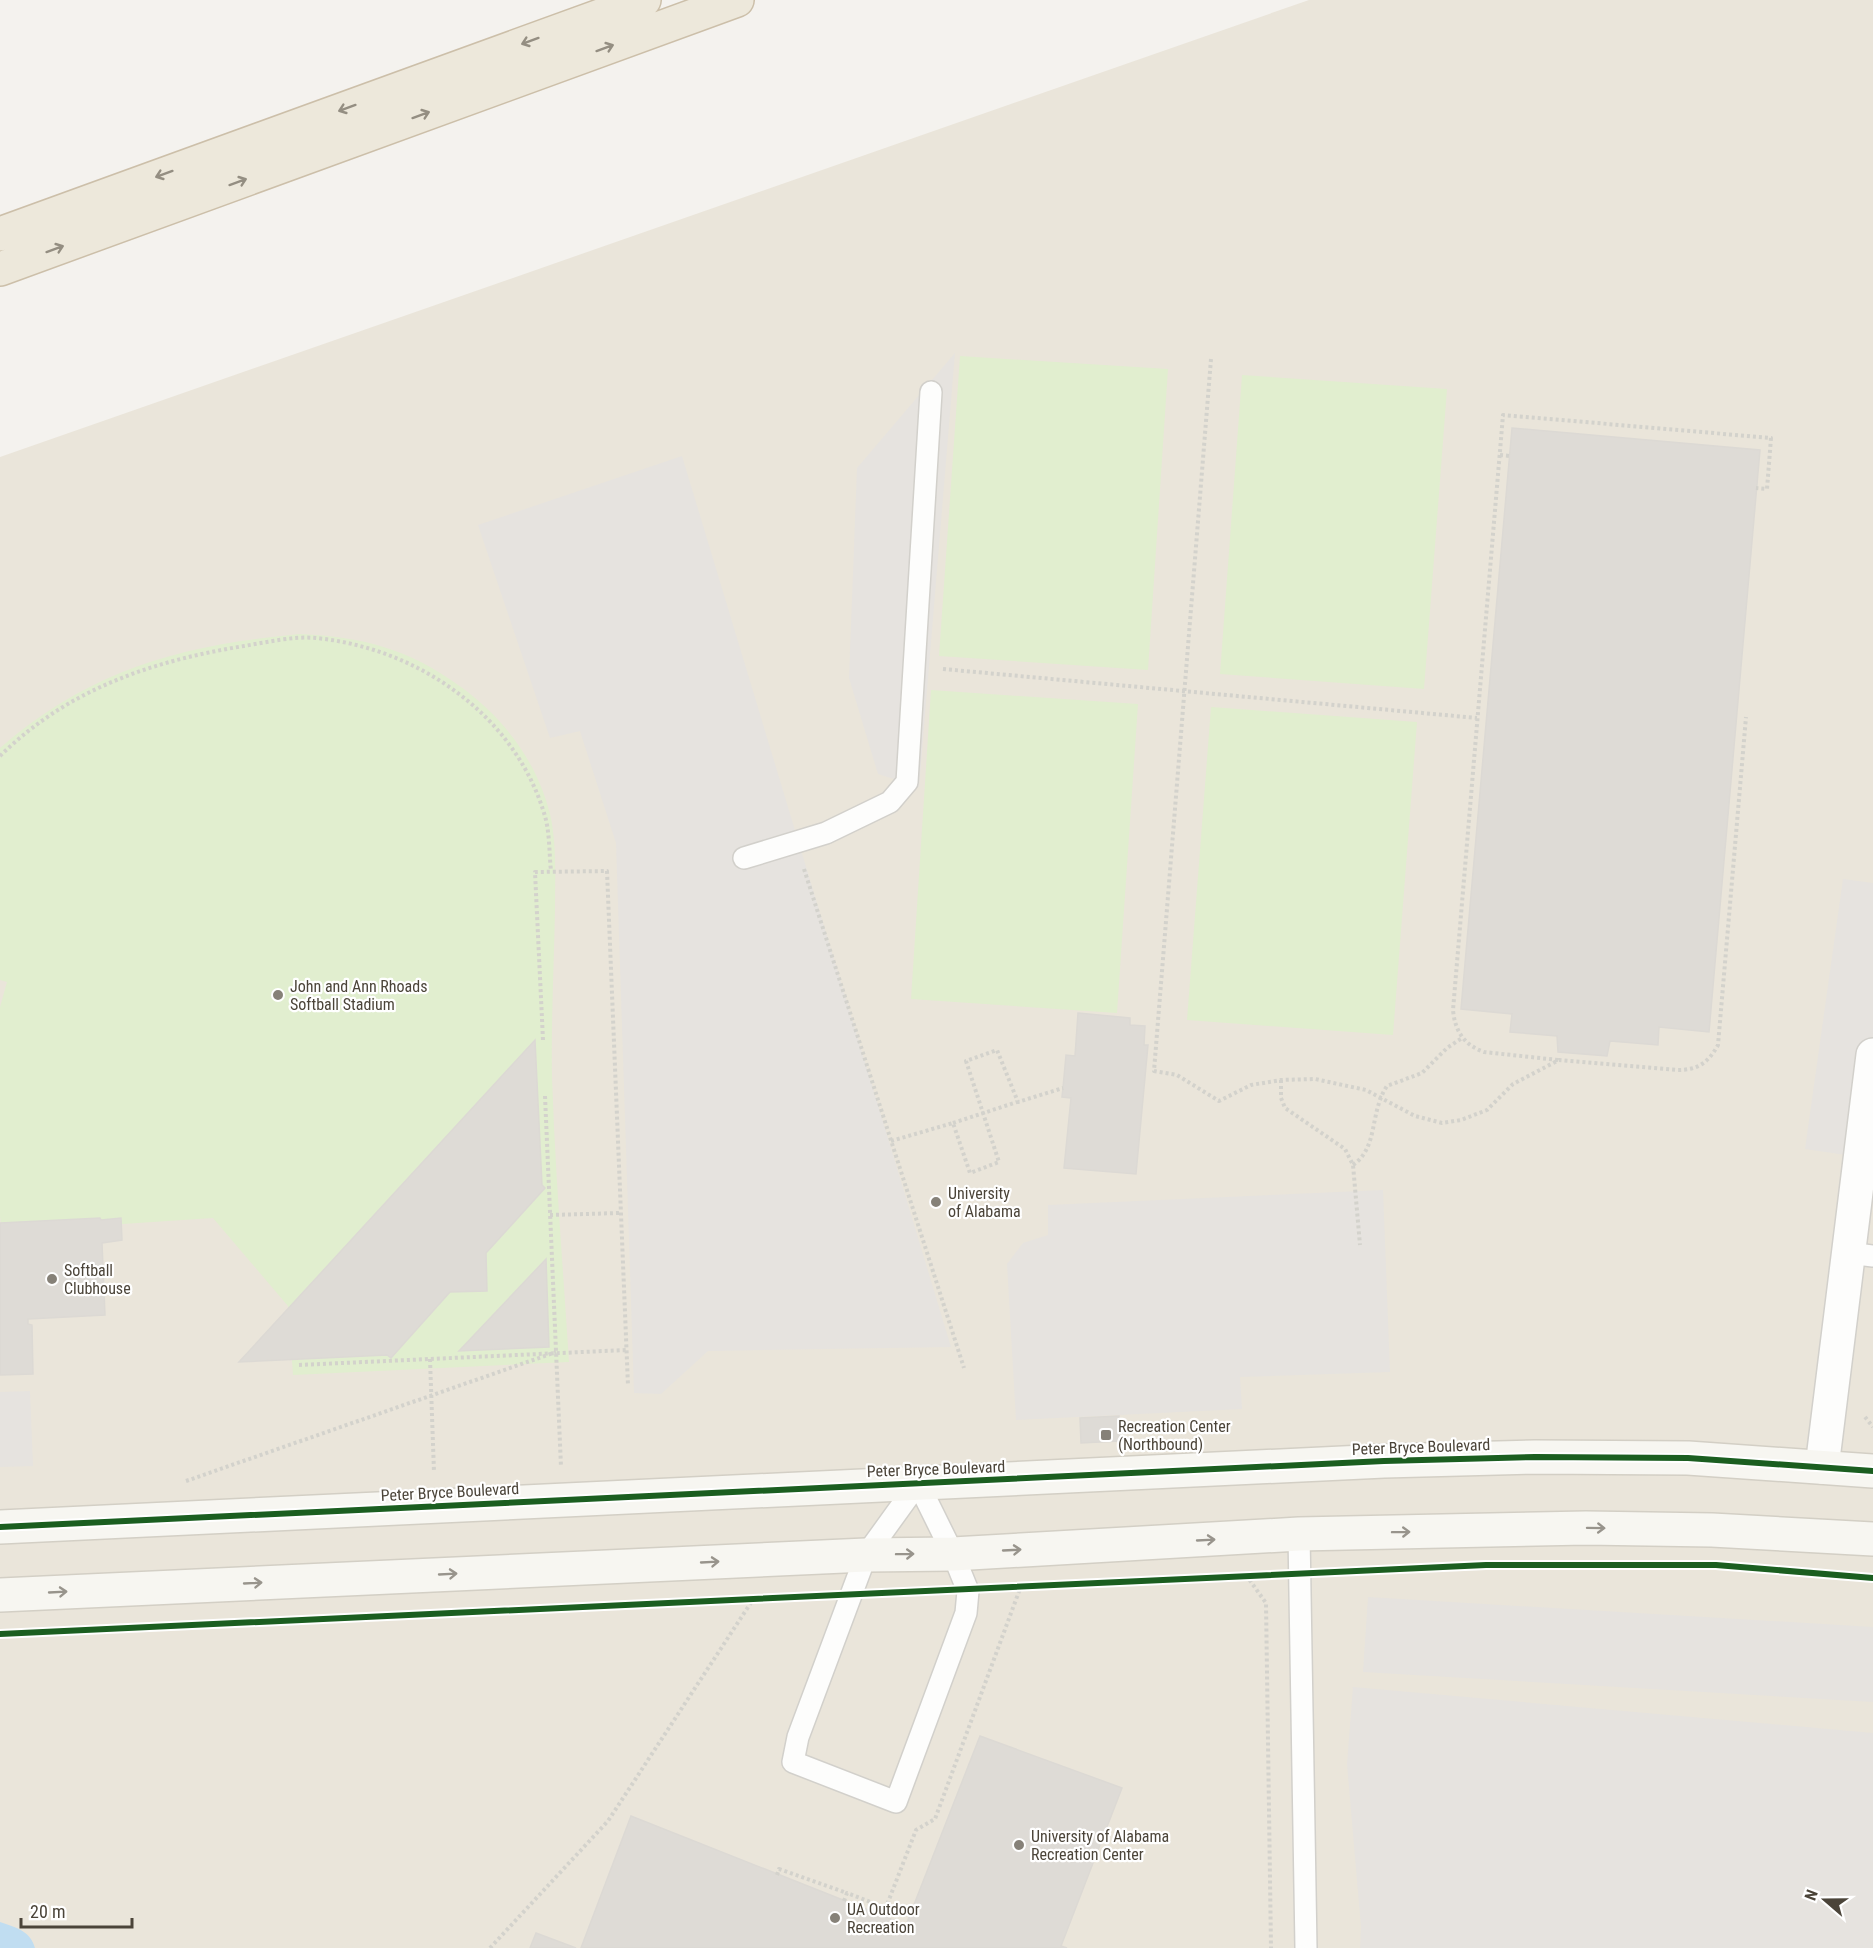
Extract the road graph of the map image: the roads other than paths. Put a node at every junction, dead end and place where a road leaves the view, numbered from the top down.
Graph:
1 (644, 0) edge
2 (737, 0) edge
3 (0, 234) edge
4 (0, 269) edge
5 (931, 392) dead end
6 (744, 858) dead end
7 (1873, 1055) edge
8 (1861, 1254) edge
9 (1822, 1467) junction
10 (1873, 1471) edge
11 (918, 1483) junction
12 (0, 1527) edge
13 (1299, 1534) junction
14 (1873, 1539) edge
15 (953, 1554) junction
16 (866, 1555) junction
17 (0, 1595) edge
18 (1306, 1948) edge

1 -> 3 highway
4 -> 2 highway
5 - 6 lane
7 - 8 street
8 - 9 street
9 - 10 street, Peter Bryce Boulevard
9 - 11 street, Peter Bryce Boulevard
11 - 12 street, Peter Bryce Boulevard
11 - 15 lane
11 - 16 lane
13 -> 14 street
15 -> 13 street
13 - 18 lane
16 -> 15 street
15 - 16 lane
17 -> 16 street

